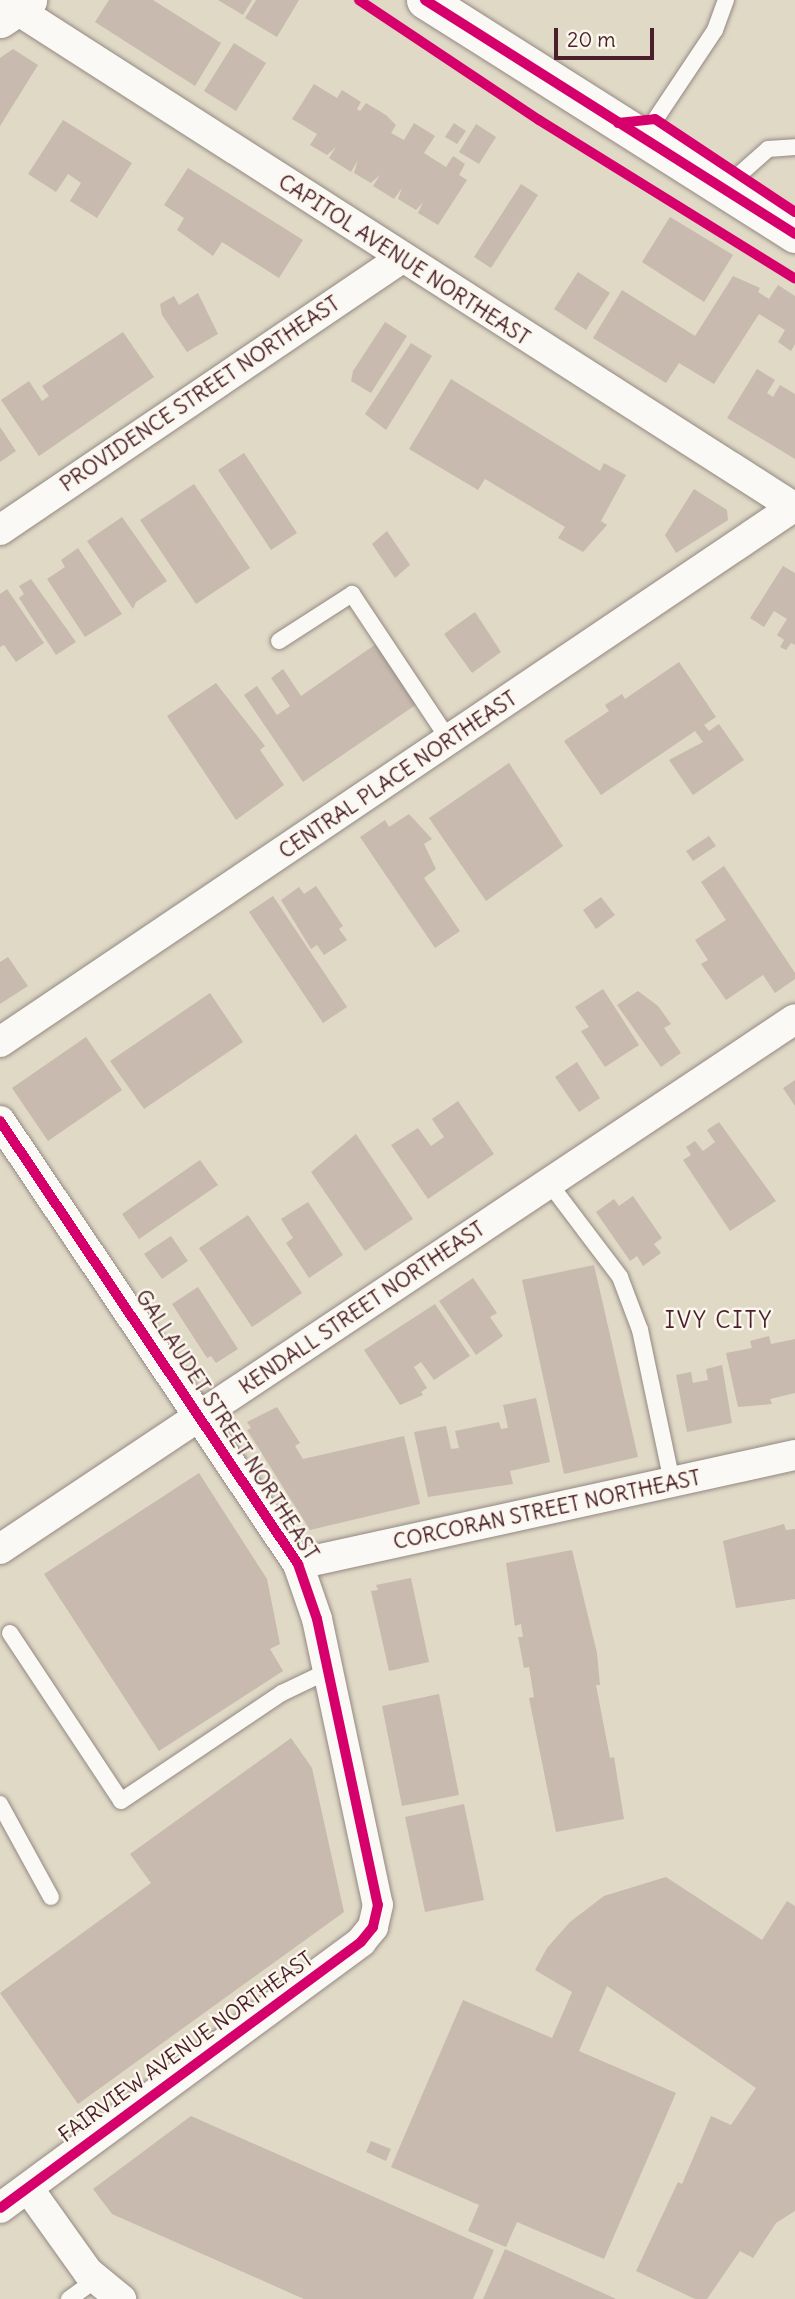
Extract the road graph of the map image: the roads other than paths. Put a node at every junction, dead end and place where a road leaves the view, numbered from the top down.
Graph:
1 (425, 0) edge
2 (726, 0) edge
3 (15, 9) edge
4 (643, 138) junction
5 (795, 147) edge
6 (723, 189) junction
7 (795, 234) edge
8 (401, 258) junction
9 (795, 507) edge
10 (0, 530) edge
11 (279, 641) dead end
12 (449, 740) junction
13 (795, 1019) edge
14 (0, 1042) edge
15 (0, 1121) edge
16 (549, 1183) junction
17 (201, 1419) junction
18 (795, 1455) edge
19 (673, 1482) junction
20 (0, 1549) edge
21 (298, 1564) junction
22 (9, 1633) dead end
23 (328, 1671) junction
24 (0, 1804) edge
25 (51, 1897) dead end
26 (378, 1905) joint
27 (27, 2188) junction
28 (0, 2208) edge
29 (95, 2280) junction
30 (69, 2299) edge
31 (121, 2299) edge

1 - 4 street
2 - 4 lane
3 - 8 street, CAPITOL AVENUE NORTHEAST
4 - 6 street
5 - 6 lane
6 - 7 street
8 - 9 street, CAPITOL AVENUE NORTHEAST
8 - 10 street, PROVIDENCE STREET NORTHEAST
9 - 12 street, CENTRAL PLACE NORTHEAST
11 - 12 lane
12 - 14 street, CENTRAL PLACE NORTHEAST
13 - 16 street, KENDALL STREET NORTHEAST
15 - 17 street, GALLAUDET STREET NORTHEAST
16 - 17 street, KENDALL STREET NORTHEAST
16 - 19 lane
17 - 20 street, KENDALL STREET NORTHEAST
17 - 21 street, GALLAUDET STREET NORTHEAST
18 - 19 street, CORCORAN STREET NORTHEAST
19 - 21 street, CORCORAN STREET NORTHEAST
21 - 23 street, GALLAUDET STREET NORTHEAST
22 - 23 lane
23 - 26 street, GALLAUDET STREET NORTHEAST
24 - 25 lane
26 - 27 street, FAIRVIEW AVENUE NORTHEAST
27 - 28 street, FAIRVIEW AVENUE NORTHEAST
27 - 29 street
29 - 30 lane
29 - 31 street

